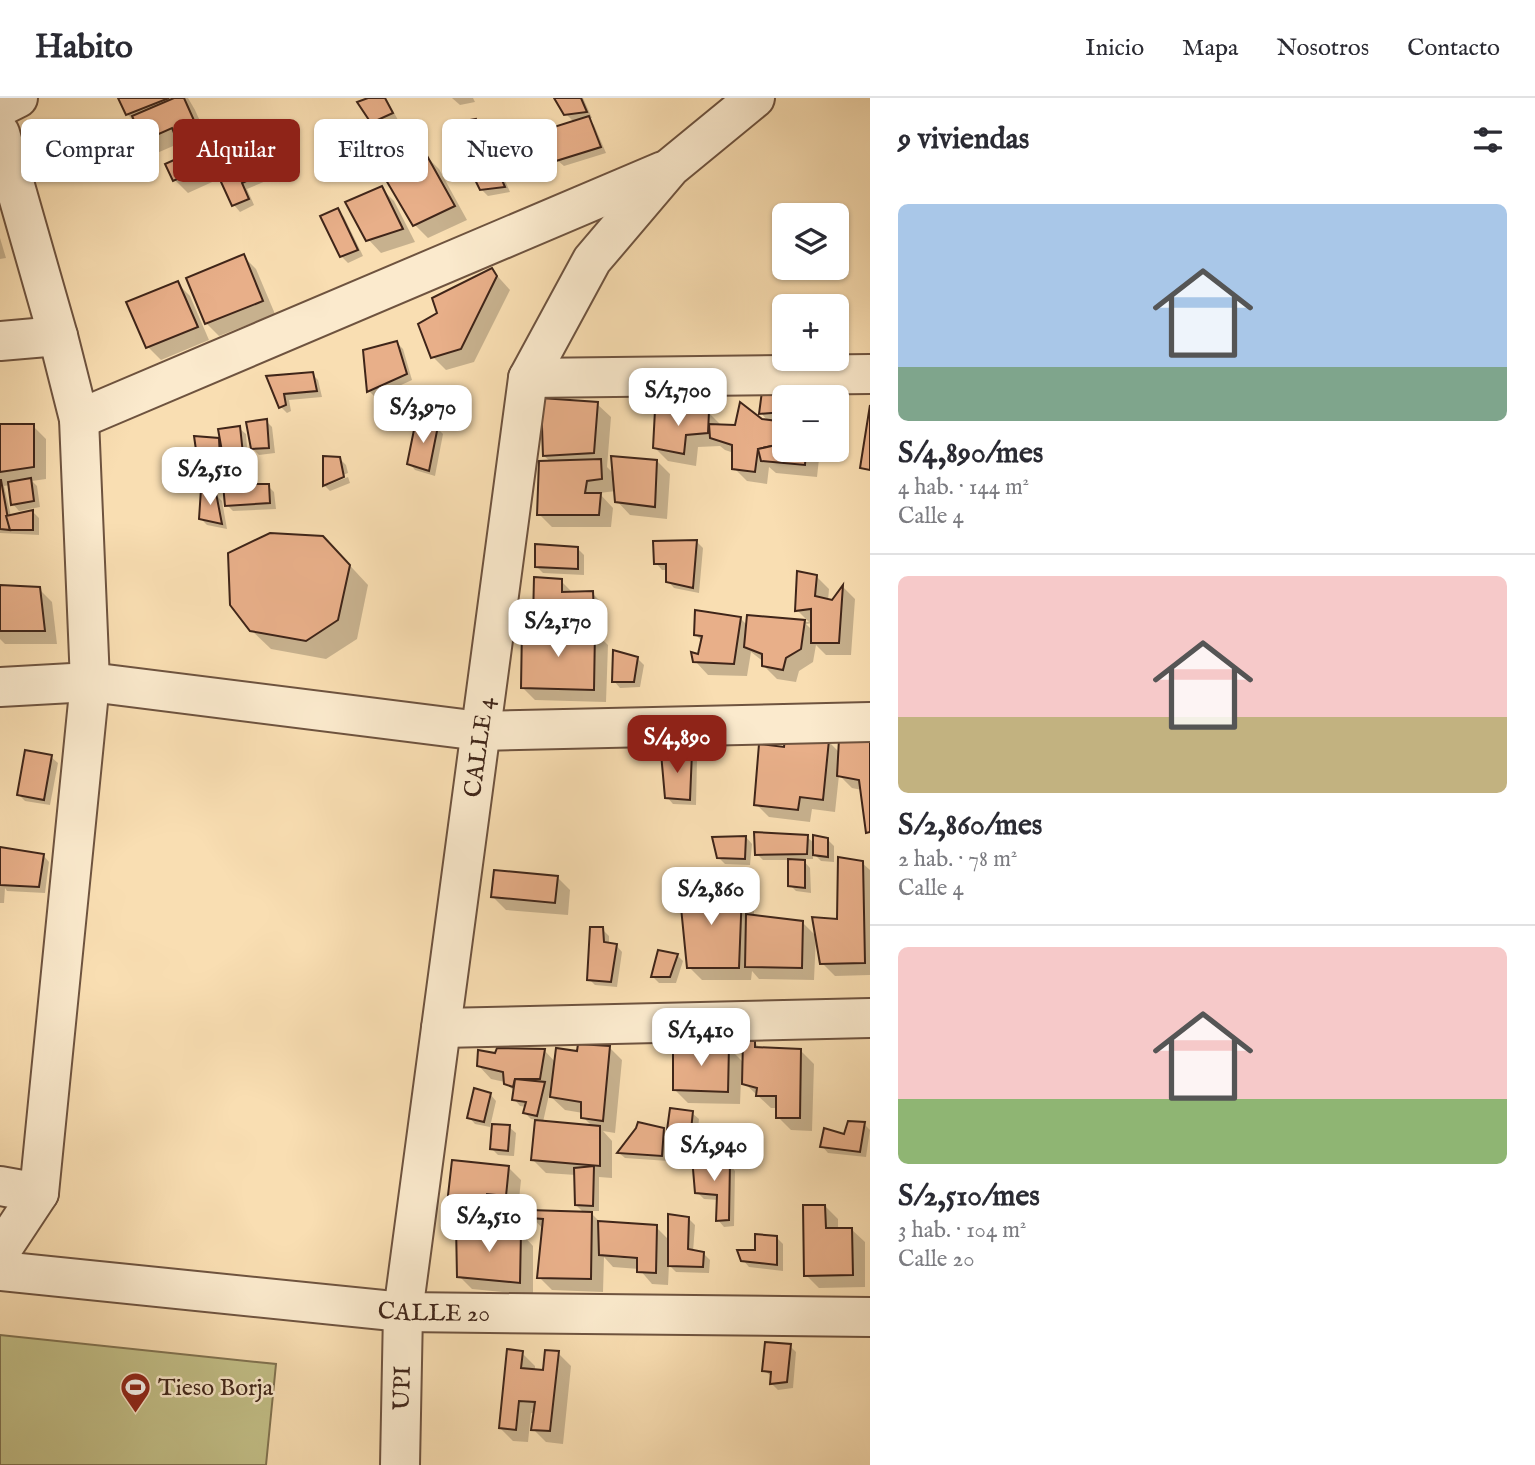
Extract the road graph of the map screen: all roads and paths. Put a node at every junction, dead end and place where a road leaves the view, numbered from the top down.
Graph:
1 (18, 98) edge
2 (755, 98) edge
3 (0, 107) edge
4 (0, 133) edge
5 (671, 167) junction
6 (58, 336) junction
7 (0, 341) edge
8 (870, 374) edge
9 (528, 378) junction
10 (79, 419) junction
11 (90, 682) junction
12 (0, 687) edge
13 (870, 722) edge
14 (480, 731) junction
15 (870, 1017) edge
16 (441, 1028) junction
17 (0, 1186) edge
18 (39, 1193) junction
19 (0, 1252) edge
20 (0, 1271) edge
21 (403, 1312) junction
22 (870, 1317) edge
23 (400, 1465) edge

1 - 3 street
2 - 5 street, CALLE 4
4 - 6 street
5 - 9 street, CALLE 4
5 - 10 street
6 - 7 street
6 - 10 street
8 - 9 street
9 - 14 street, CALLE 4
10 - 11 street
11 - 12 street
11 - 14 street
11 - 18 street
13 - 14 street
14 - 16 street, CALLE 4
15 - 16 street
16 - 21 street, CALLE 4
17 - 18 street
18 - 19 street
20 - 21 street, CALLE 20
21 - 22 street, CALLE 20
21 - 23 street, UPI

